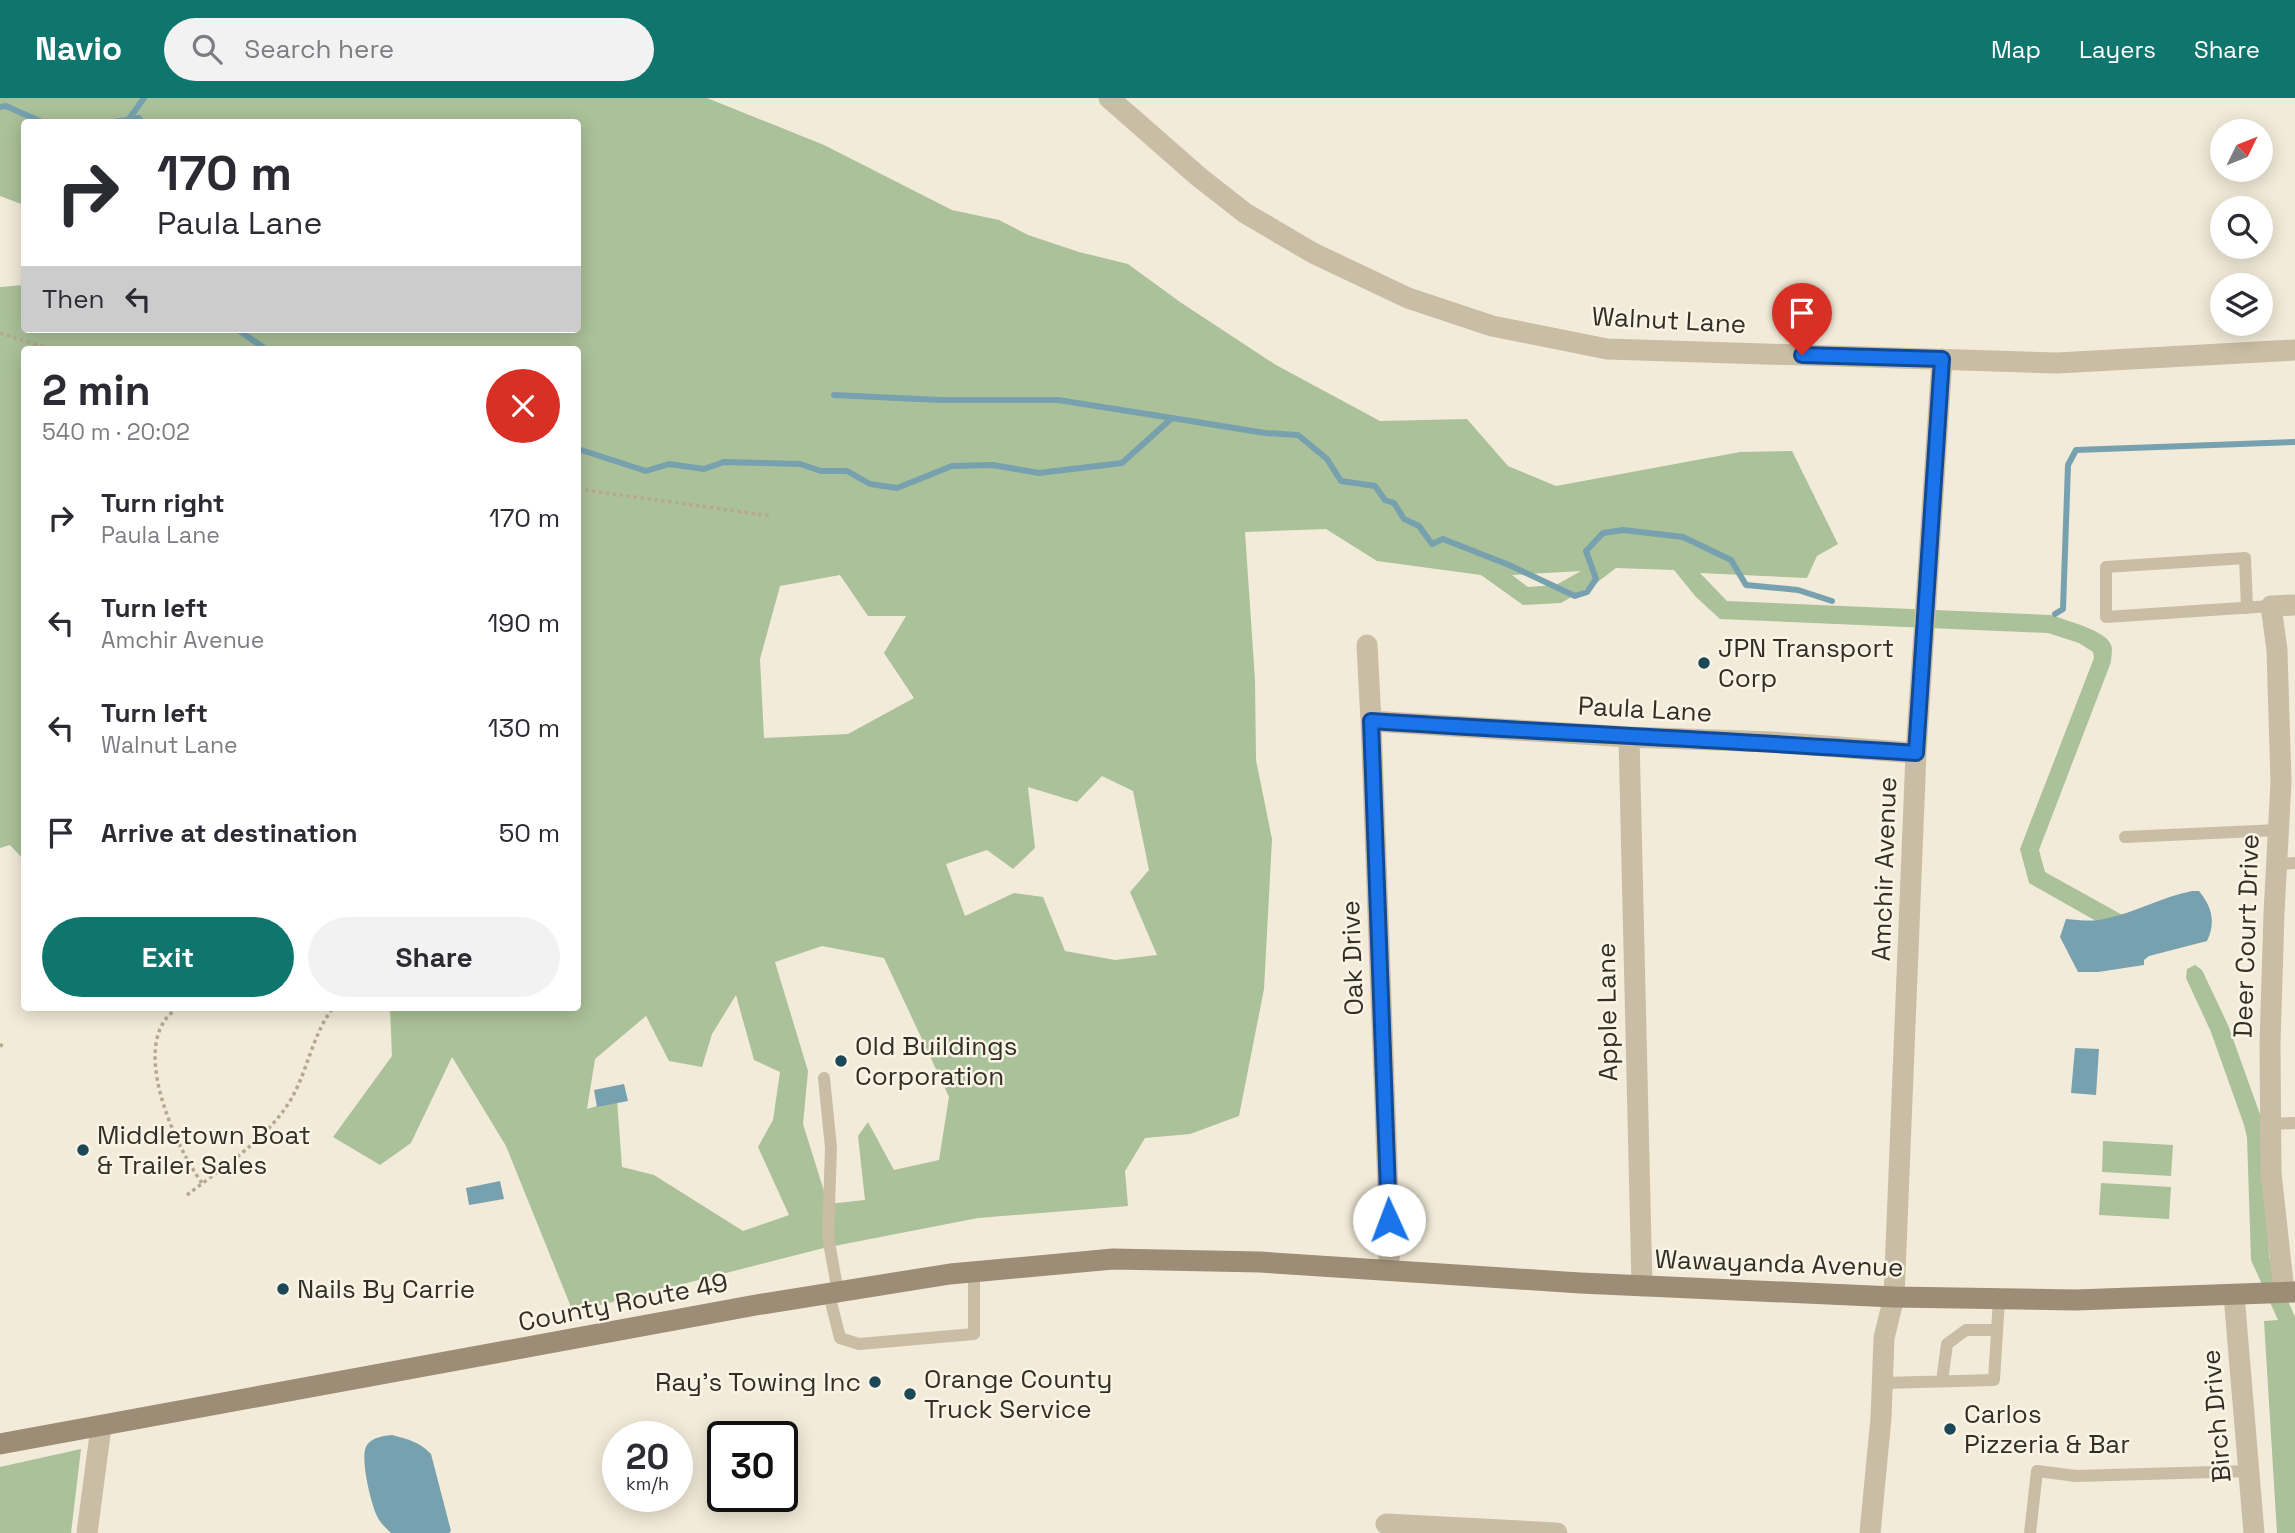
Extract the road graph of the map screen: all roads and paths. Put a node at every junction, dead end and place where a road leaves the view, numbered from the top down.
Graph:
1 (1109, 98) edge
2 (0, 333) edge
3 (40, 346) edge
4 (2295, 350) edge
5 (1942, 359) junction
6 (581, 489) edge
7 (772, 516) dead end
8 (2295, 605) edge
9 (2271, 606) junction
10 (2247, 608) junction
11 (1367, 645) dead end
12 (1371, 721) junction
13 (1629, 737) junction
14 (1916, 753) junction
15 (2278, 830) junction
16 (2125, 837) dead end
17 (2286, 863) edge
18 (175, 1011) edge
19 (330, 1011) edge
20 (824, 1078) dead end
21 (2295, 1123) edge
22 (2271, 1124) junction
23 (202, 1184) junction
24 (187, 1195) dead end
25 (1260, 1262) joint
26 (1388, 1269) junction
27 (974, 1271) junction
28 (1642, 1286) junction
29 (2289, 1292) edge
30 (834, 1293) junction
31 (2234, 1295) junction
32 (1894, 1297) junction
33 (1999, 1299) junction
34 (1997, 1330) junction
35 (1942, 1381) junction
36 (1882, 1382) junction
37 (101, 1427) junction
38 (0, 1444) edge
39 (2249, 1471) junction
40 (1385, 1524) dead end
41 (87, 1533) edge
42 (1557, 1533) edge
43 (1870, 1533) edge
44 (2030, 1533) edge
45 (2254, 1533) edge

1 - 5 street, Walnut Lane
2 - 3 path
4 - 5 street, Walnut Lane
5 - 14 street, Amchir Avenue
6 - 7 path
8 - 9 street
9 - 10 lane
9 - 15 street, Deer Court Drive
10 - 10 lane
11 - 12 street, Oak Drive
12 - 13 street, Paula Lane
12 - 26 street, Oak Drive
13 - 14 street, Paula Lane
13 - 28 street, Apple Lane
14 - 32 street, Amchir Avenue
15 - 16 lane
15 - 17 street, Deer Court Drive
17 - 22 street, Deer Court Drive
18 - 23 path
19 - 23 path
20 - 30 lane
21 - 22 lane
22 - 29 street, Deer Court Drive
23 - 24 path
25 - 26 street, Wawayanda Avenue
25 - 27 street, County Route 49
26 - 28 street, Wawayanda Avenue
27 - 30 street, County Route 49
27 - 30 lane
28 - 32 street, Wawayanda Avenue
29 - 31 street, Wawayanda Avenue
30 - 37 street, County Route 49
31 - 33 street, Wawayanda Avenue
31 - 39 street, Birch Drive
32 - 33 street, Wawayanda Avenue
32 - 36 street, Amchir Avenue
33 - 34 lane
34 - 35 lane
34 - 35 lane
35 - 36 lane
36 - 43 street, Amchir Avenue
37 - 38 street, County Route 49
37 - 41 street
39 - 44 lane
39 - 45 street, Birch Drive
40 - 42 street

